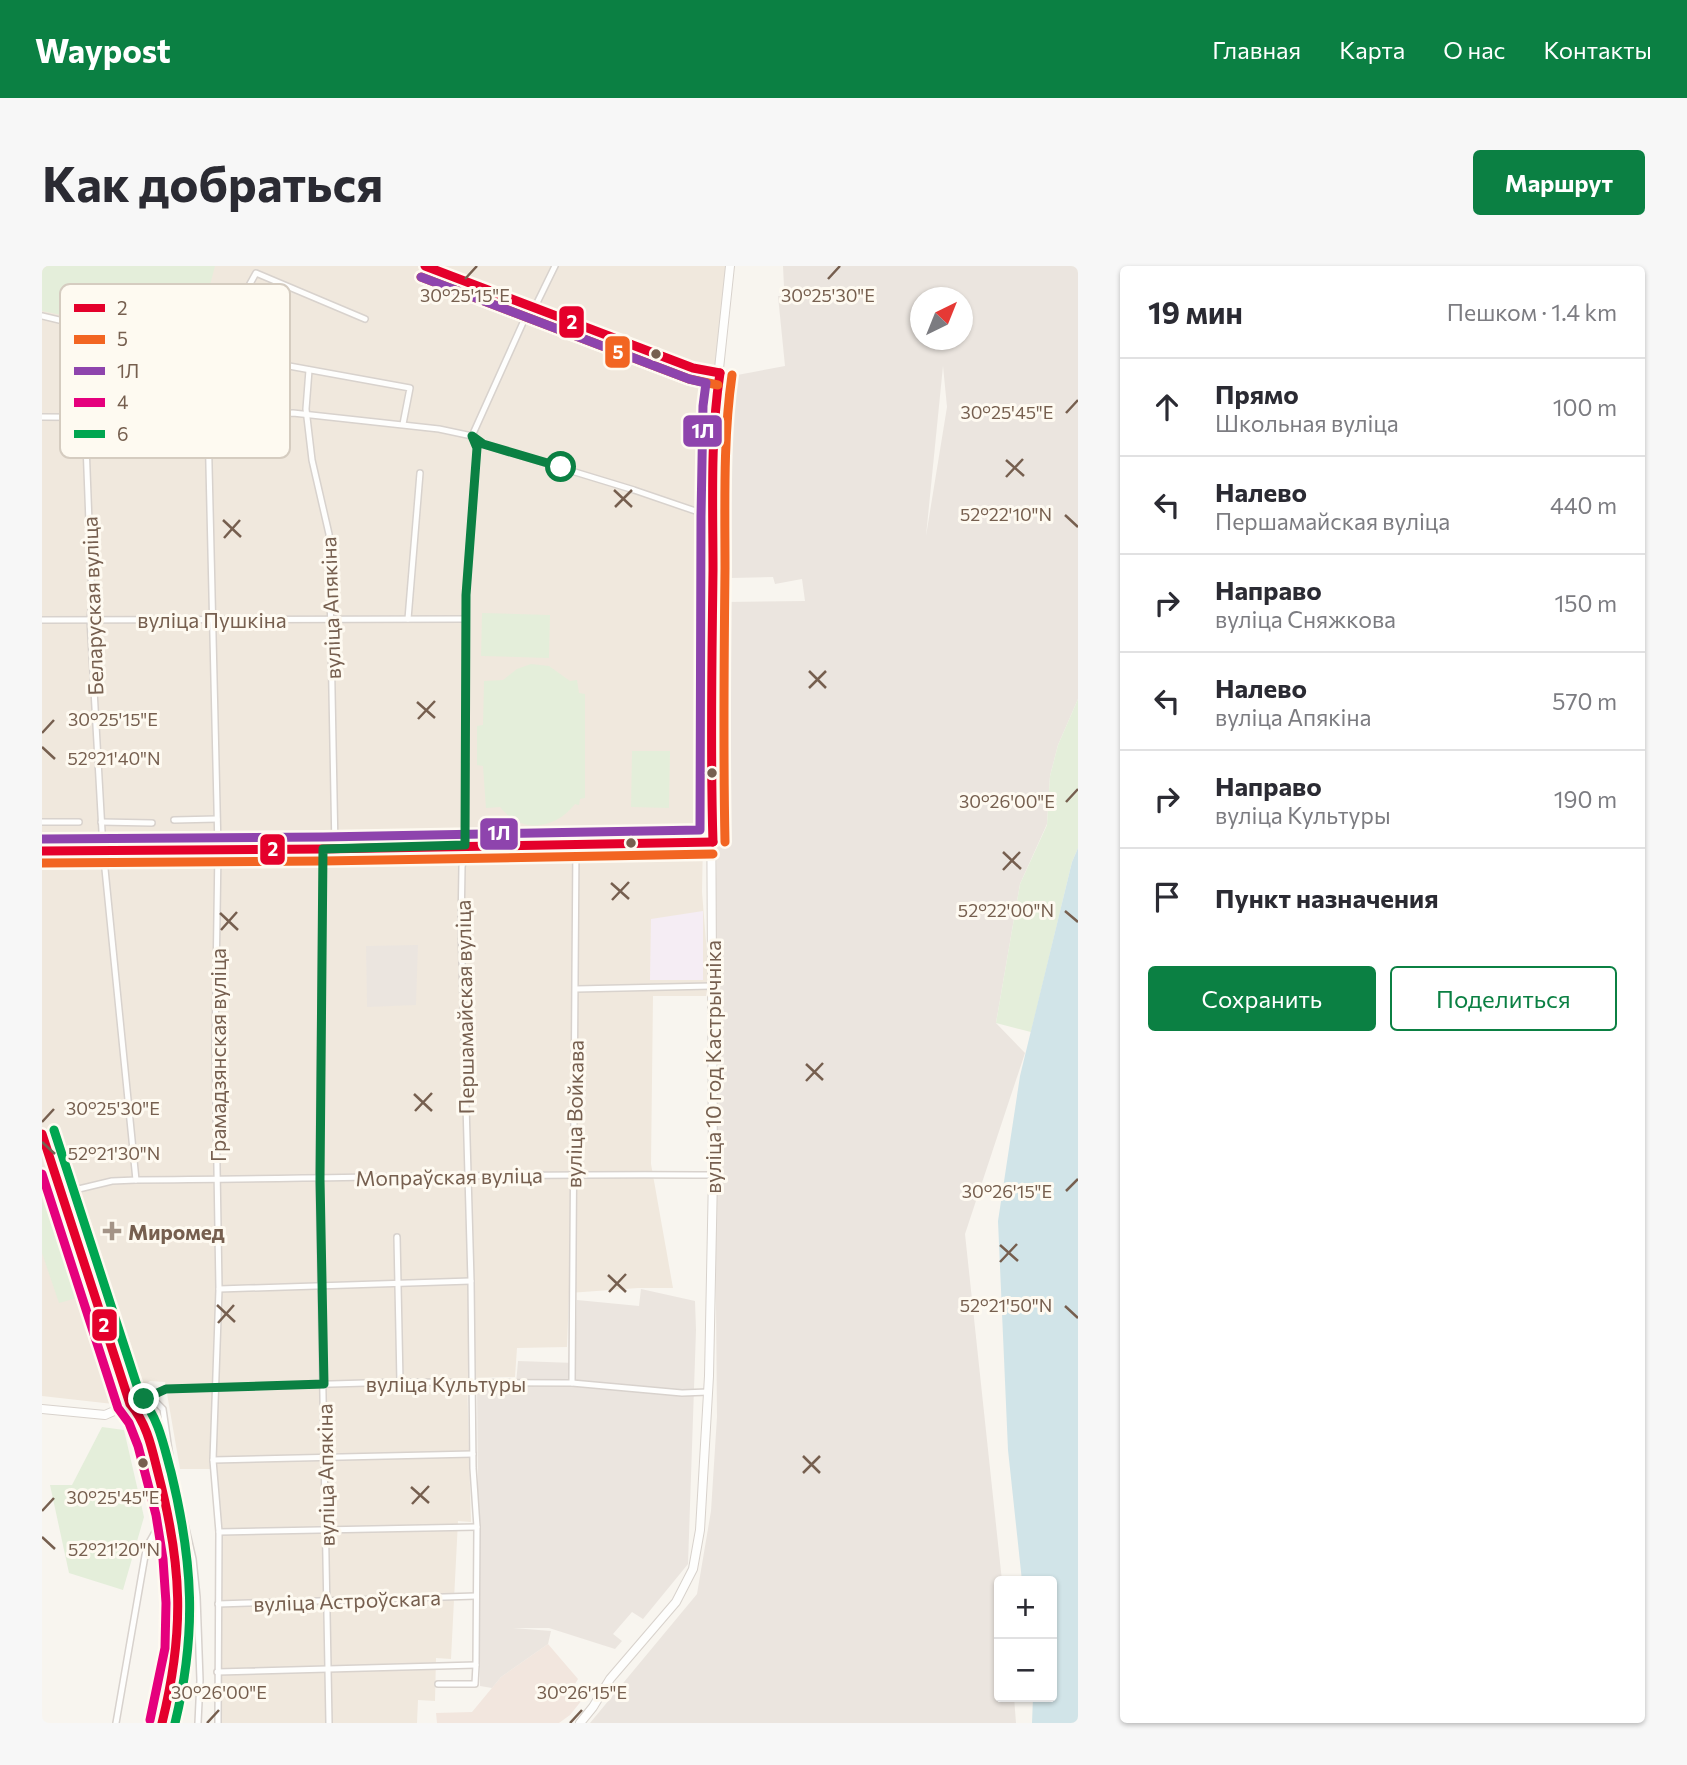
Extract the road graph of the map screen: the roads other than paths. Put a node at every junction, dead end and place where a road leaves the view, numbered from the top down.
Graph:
1 (425, 266) edge
2 (555, 266) edge
3 (730, 266) edge
4 (438, 269) edge
5 (250, 284) edge
6 (282, 284) edge
7 (290, 287) edge
8 (532, 308) junction
9 (42, 316) edge
10 (365, 319) dead end
11 (60, 320) edge
12 (290, 366) edge
13 (309, 370) junction
14 (720, 373) junction
15 (307, 415) junction
16 (290, 416) edge
17 (42, 417) edge
18 (60, 417) edge
19 (403, 424) junction
20 (472, 436) junction
21 (87, 458) edge
22 (210, 458) edge
23 (421, 473) dead end
24 (713, 517) junction
25 (212, 619) junction
26 (331, 619) junction
27 (408, 619) junction
28 (465, 619) junction
29 (42, 620) edge
30 (90, 620) junction
31 (217, 819) junction
32 (174, 820) dead end
33 (42, 822) edge
34 (79, 822) dead end
35 (101, 822) junction
36 (152, 823) dead end
37 (713, 842) junction
38 (576, 844) junction
39 (465, 845) junction
40 (103, 849) junction
41 (218, 849) junction
42 (323, 849) junction
43 (335, 849) junction
44 (42, 851) edge
45 (711, 986) junction
46 (576, 989) junction
47 (42, 1134) edge
48 (573, 1173) junction
49 (467, 1175) junction
50 (713, 1175) junction
51 (320, 1179) junction
52 (136, 1180) junction
53 (217, 1180) junction
54 (62, 1193) junction
55 (397, 1237) dead end
56 (471, 1281) junction
57 (397, 1285) junction
58 (321, 1286) junction
59 (219, 1289) junction
60 (400, 1382) junction
61 (472, 1382) junction
62 (324, 1384) junction
63 (572, 1384) junction
64 (215, 1387) junction
65 (708, 1392) junction
66 (144, 1399) junction
67 (130, 1404) junction
68 (42, 1409) edge
69 (473, 1454) junction
70 (323, 1458) junction
71 (213, 1460) junction
72 (161, 1515) junction
73 (477, 1527) junction
74 (327, 1528) junction
75 (219, 1532) junction
76 (146, 1550) junction
77 (168, 1550) junction
78 (476, 1596) junction
79 (327, 1600) junction
80 (218, 1604) junction
81 (476, 1665) junction
82 (328, 1671) junction
83 (217, 1672) junction
84 (438, 1684) dead end
85 (116, 1723) edge
86 (153, 1723) edge
87 (162, 1723) edge
88 (198, 1723) edge
89 (218, 1723) edge
90 (328, 1723) edge
91 (580, 1723) edge

1 - 4 street
2 - 8 street
3 - 14 street, вуліца 10 год Кастрычніка
4 - 8 street
5 - 6 street, Грамадзянская вуліца
7 - 10 street, Грамадзянская вуліца
8 - 14 street
8 - 20 street
9 - 11 street
12 - 13 street
13 - 15 street, вуліца Апякіна
13 - 19 street
14 - 24 street, вуліца 10 год Кастрычніка
15 - 16 street
15 - 19 street
15 - 26 street, вуліца Апякіна
17 - 18 street
19 - 20 street
20 - 24 street
20 - 28 street, Першамайская вуліца
21 - 30 street, Беларуская вуліца
22 - 25 street, Грамадзянская вуліца
23 - 27 street
24 - 37 street, вуліца 10 год Кастрычніка
25 - 26 street, вуліца Пушкіна
25 - 30 street, вуліца Пушкіна
25 - 31 street, Грамадзянская вуліца
26 - 27 street, вуліца Пушкіна
26 - 43 street, вуліца Апякіна
27 - 28 street, вуліца Пушкіна
28 - 39 street, Першамайская вуліца
29 - 30 street, вуліца Пушкіна
30 - 35 street, Беларуская вуліца
31 - 32 street
31 - 41 street, Грамадзянская вуліца
33 - 34 street
35 - 36 street
35 - 40 street, Беларуская вуліца
37 - 38 street
37 - 45 street, вуліца 10 год Кастрычніка
38 - 39 street
38 - 46 street, вуліца Войкава
39 - 43 street
39 - 49 street, Першамайская вуліца
40 - 41 street
40 - 44 street
40 - 52 street, Беларуская вуліца
41 - 42 street
41 - 53 street, Грамадзянская вуліца
42 - 43 street
42 - 51 street, вуліца Апякіна
45 - 46 street
45 - 50 street, вуліца 10 год Кастрычніка
46 - 48 street, вуліца Войкава
47 - 54 street
48 - 49 street, Мопраўская вуліца
48 - 50 street, Мопраўская вуліца
48 - 63 street, вуліца Войкава
49 - 51 street, Мопраўская вуліца
49 - 56 street, Першамайская вуліца
50 - 65 street, вуліца 10 год Кастрычніка
51 - 53 street, Мопраўская вуліца
51 - 58 street, вуліца Апякіна
52 - 53 street, Мопраўская вуліца
52 - 54 street, Мопраўская вуліца
53 - 59 street, Грамадзянская вуліца
54 - 67 street
55 - 57 street
56 - 57 street
56 - 61 street, Першамайская вуліца
57 - 58 street
57 - 60 street
58 - 59 street
58 - 62 street, вуліца Апякіна
59 - 64 street, Грамадзянская вуліца
60 - 61 street, вуліца Культуры
60 - 62 street, вуліца Культуры
61 - 63 street, вуліца Культуры
61 - 69 street, Першамайская вуліца
62 - 64 street, вуліца Культуры
62 - 70 street, вуліца Апякіна
63 - 65 street, вуліца Культуры
64 - 66 street, вуліца Культуры
64 - 71 street, Грамадзянская вуліца
65 - 91 street, вуліца 10 год Кастрычніка
66 - 67 street, вуліца Культуры
66 - 88 street
67 - 68 street
67 - 72 street
67 - 87 street
69 - 70 street
69 - 73 street, Першамайская вуліца
70 - 71 street
70 - 74 street, вуліца Апякіна
71 - 75 street, Грамадзянская вуліца
72 - 76 street
72 - 77 street
73 - 74 street
73 - 78 street, Першамайская вуліца
74 - 75 street
74 - 79 street, вуліца Апякіна
75 - 80 street, Грамадзянская вуліца
76 - 77 street
76 - 85 street
77 - 86 street
78 - 79 street, вуліца Астроўскага
78 - 81 street, Першамайская вуліца
79 - 80 street, вуліца Астроўскага
79 - 82 street, вуліца Апякіна
80 - 83 street, Грамадзянская вуліца
81 - 82 street
81 - 84 street
82 - 83 street
82 - 90 street, вуліца Апякіна
83 - 89 street, Грамадзянская вуліца

